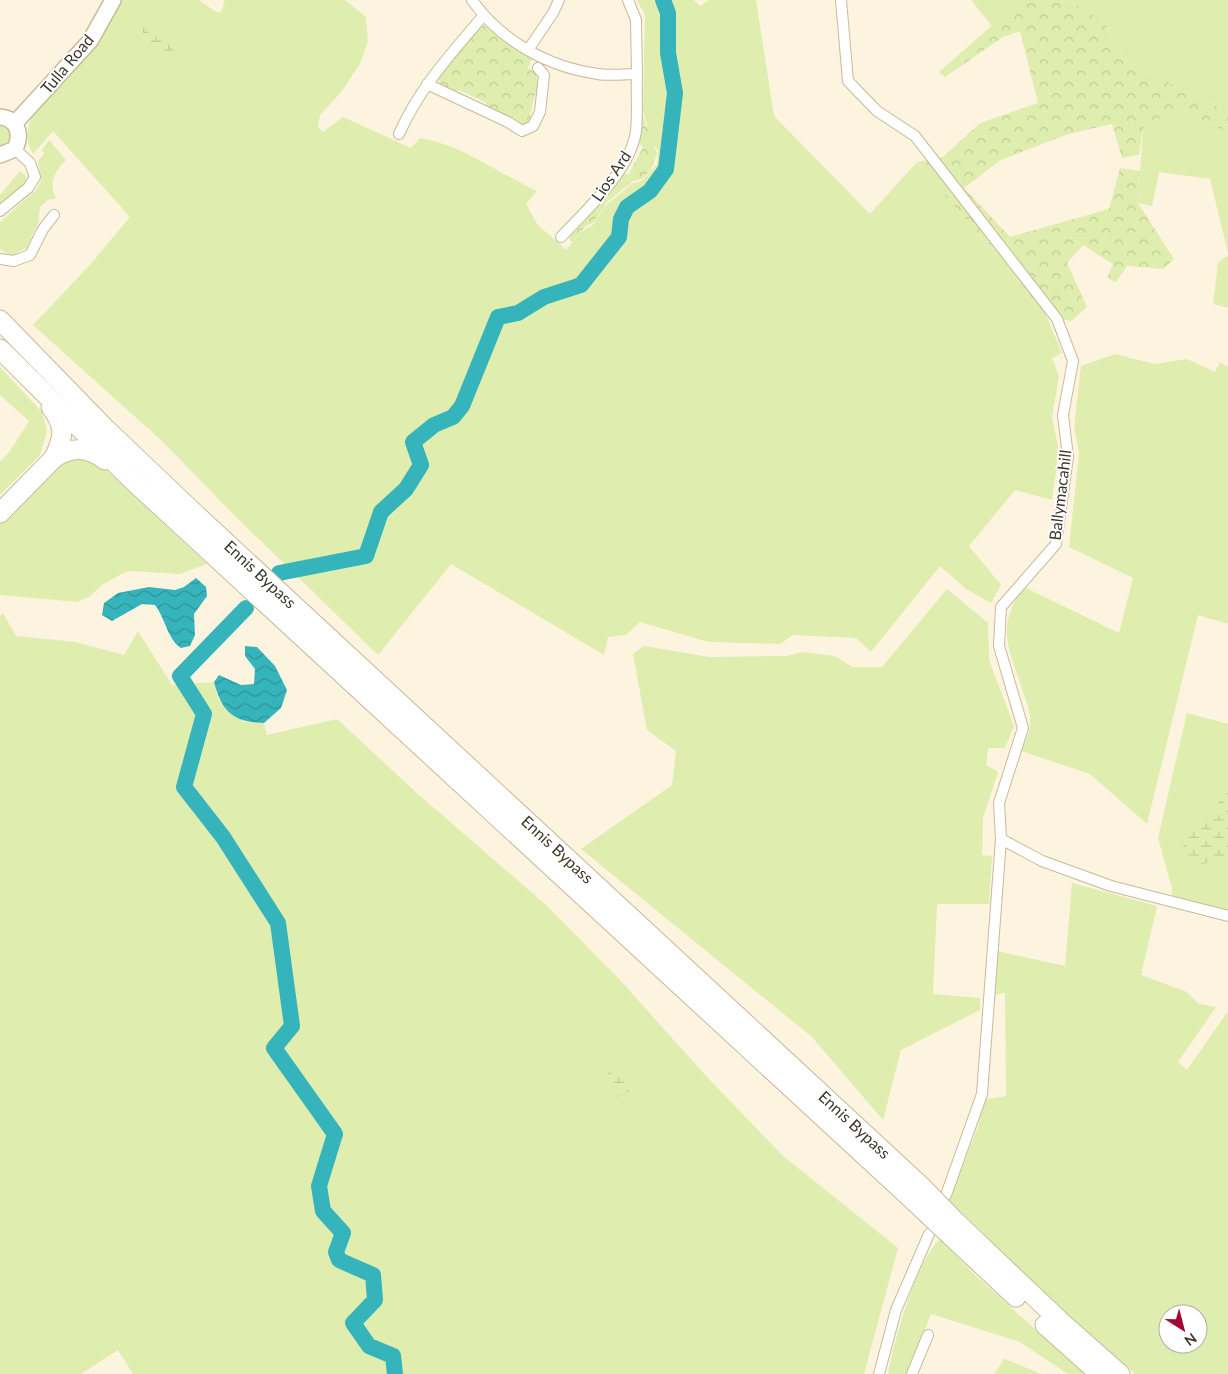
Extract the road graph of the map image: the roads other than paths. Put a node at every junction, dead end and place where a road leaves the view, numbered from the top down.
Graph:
1 (113, 0) edge
2 (472, 0) edge
3 (559, 0) edge
4 (628, 0) edge
5 (841, 0) edge
6 (484, 16) junction
7 (528, 50) junction
8 (538, 68) dead end
9 (636, 74) junction
10 (427, 84) junction
11 (0, 117) edge
12 (15, 123) junction
13 (398, 134) dead end
14 (15, 149) junction
15 (0, 155) edge
16 (0, 212) edge
17 (54, 215) dead end
18 (561, 237) dead end
19 (0, 259) edge
20 (0, 320) edge
21 (0, 349) edge
22 (54, 458) junction
23 (131, 479) junction
24 (0, 513) edge
25 (1001, 839) junction
26 (1228, 916) edge
27 (919, 1195) junction
28 (946, 1195) dead end
29 (953, 1228) junction
30 (929, 1234) dead end
31 (928, 1335) dead end
32 (879, 1374) edge
33 (912, 1374) edge
34 (1100, 1374) edge
35 (1120, 1374) edge

1 - 12 main road, Tulla Road
2 - 6 street
3 - 7 street
4 - 9 street, Lios Ard
5 - 25 street, Ballymacahill
6 - 7 street
6 - 10 street
7 - 9 street
8 - 10 street
9 - 18 street, Lios Ard
10 - 13 street
11 - 12 main road
12 - 14 main road
14 - 15 main road
14 - 16 street
17 - 19 street
20 - 27 highway, Ennis Bypass
21 - 22 highway
21 - 23 highway, Ennis Bypass
22 - 23 highway
22 - 24 highway
23 - 27 highway, Ennis Bypass
25 - 26 street
25 - 28 street, Ballymacahill
27 - 29 highway, Ennis Bypass, bridge
29 - 34 highway, Ennis Bypass
29 - 35 highway, Ennis Bypass
30 - 32 street
31 - 33 street

